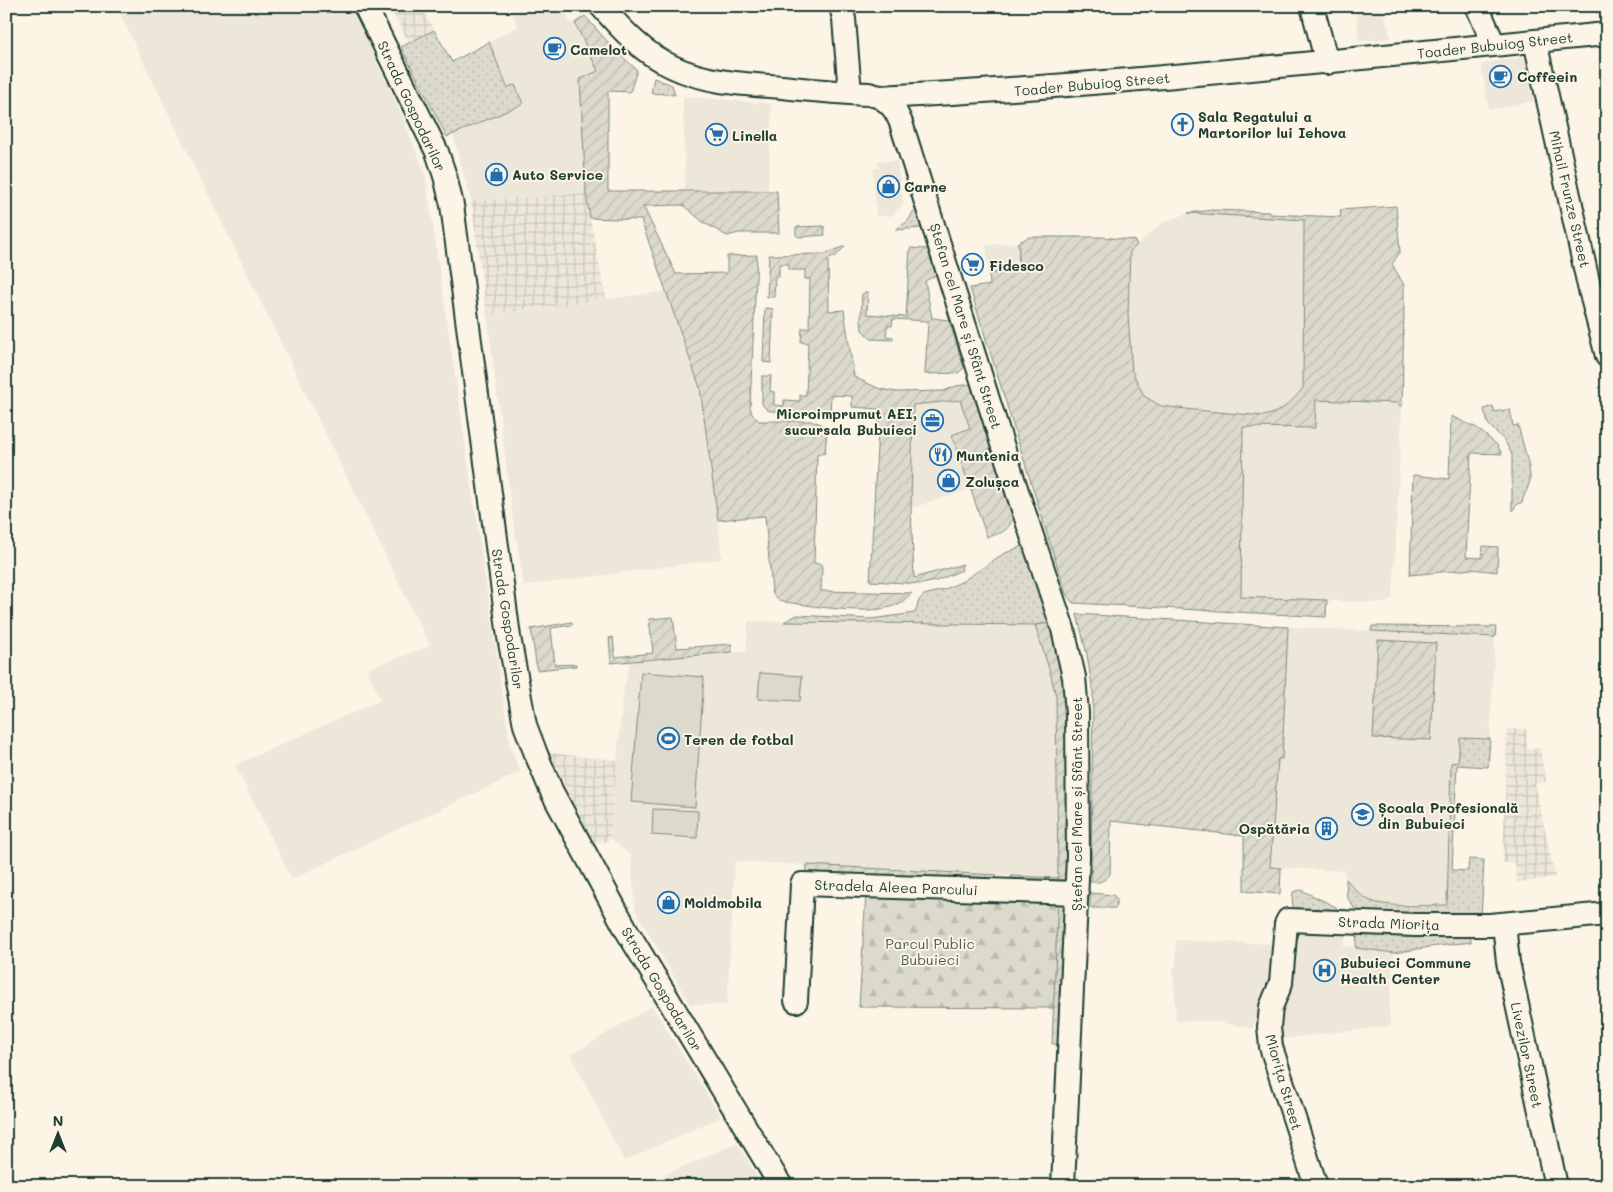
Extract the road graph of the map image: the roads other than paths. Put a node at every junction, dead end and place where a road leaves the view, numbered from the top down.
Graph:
1 (365, 6) edge
2 (601, 6) edge
3 (841, 6) edge
4 (1312, 6) edge
5 (1477, 6) edge
6 (1607, 34) edge
7 (1534, 41) junction
8 (1494, 45) junction
9 (1327, 63) junction
10 (850, 93) junction
11 (880, 98) junction
12 (1607, 356) edge
13 (1077, 893) junction
14 (1607, 914) edge
15 (1497, 925) junction
16 (796, 1001) dead end
17 (781, 1186) edge
18 (1063, 1186) edge
19 (1316, 1186) edge
20 (1556, 1186) edge

1 - 17 street, Strada Gospodarilor
2 - 10 street, Toader Bubuiog Street
3 - 10 street
4 - 9 street
5 - 8 street
6 - 7 street, Toader Bubuiog Street
7 - 8 street, Toader Bubuiog Street
7 - 12 street, Mihail Frunze Street
8 - 9 street, Toader Bubuiog Street
9 - 11 street, Toader Bubuiog Street
10 - 11 street, Toader Bubuiog Street
11 - 13 street, Ștefan cel Mare și Sfânt Street
13 - 16 street, Stradela Aleea Parcului
13 - 18 street, Ștefan cel Mare și Sfânt Street
14 - 15 street
15 - 19 street, Miorița Street
15 - 20 street, Livezilor Street

